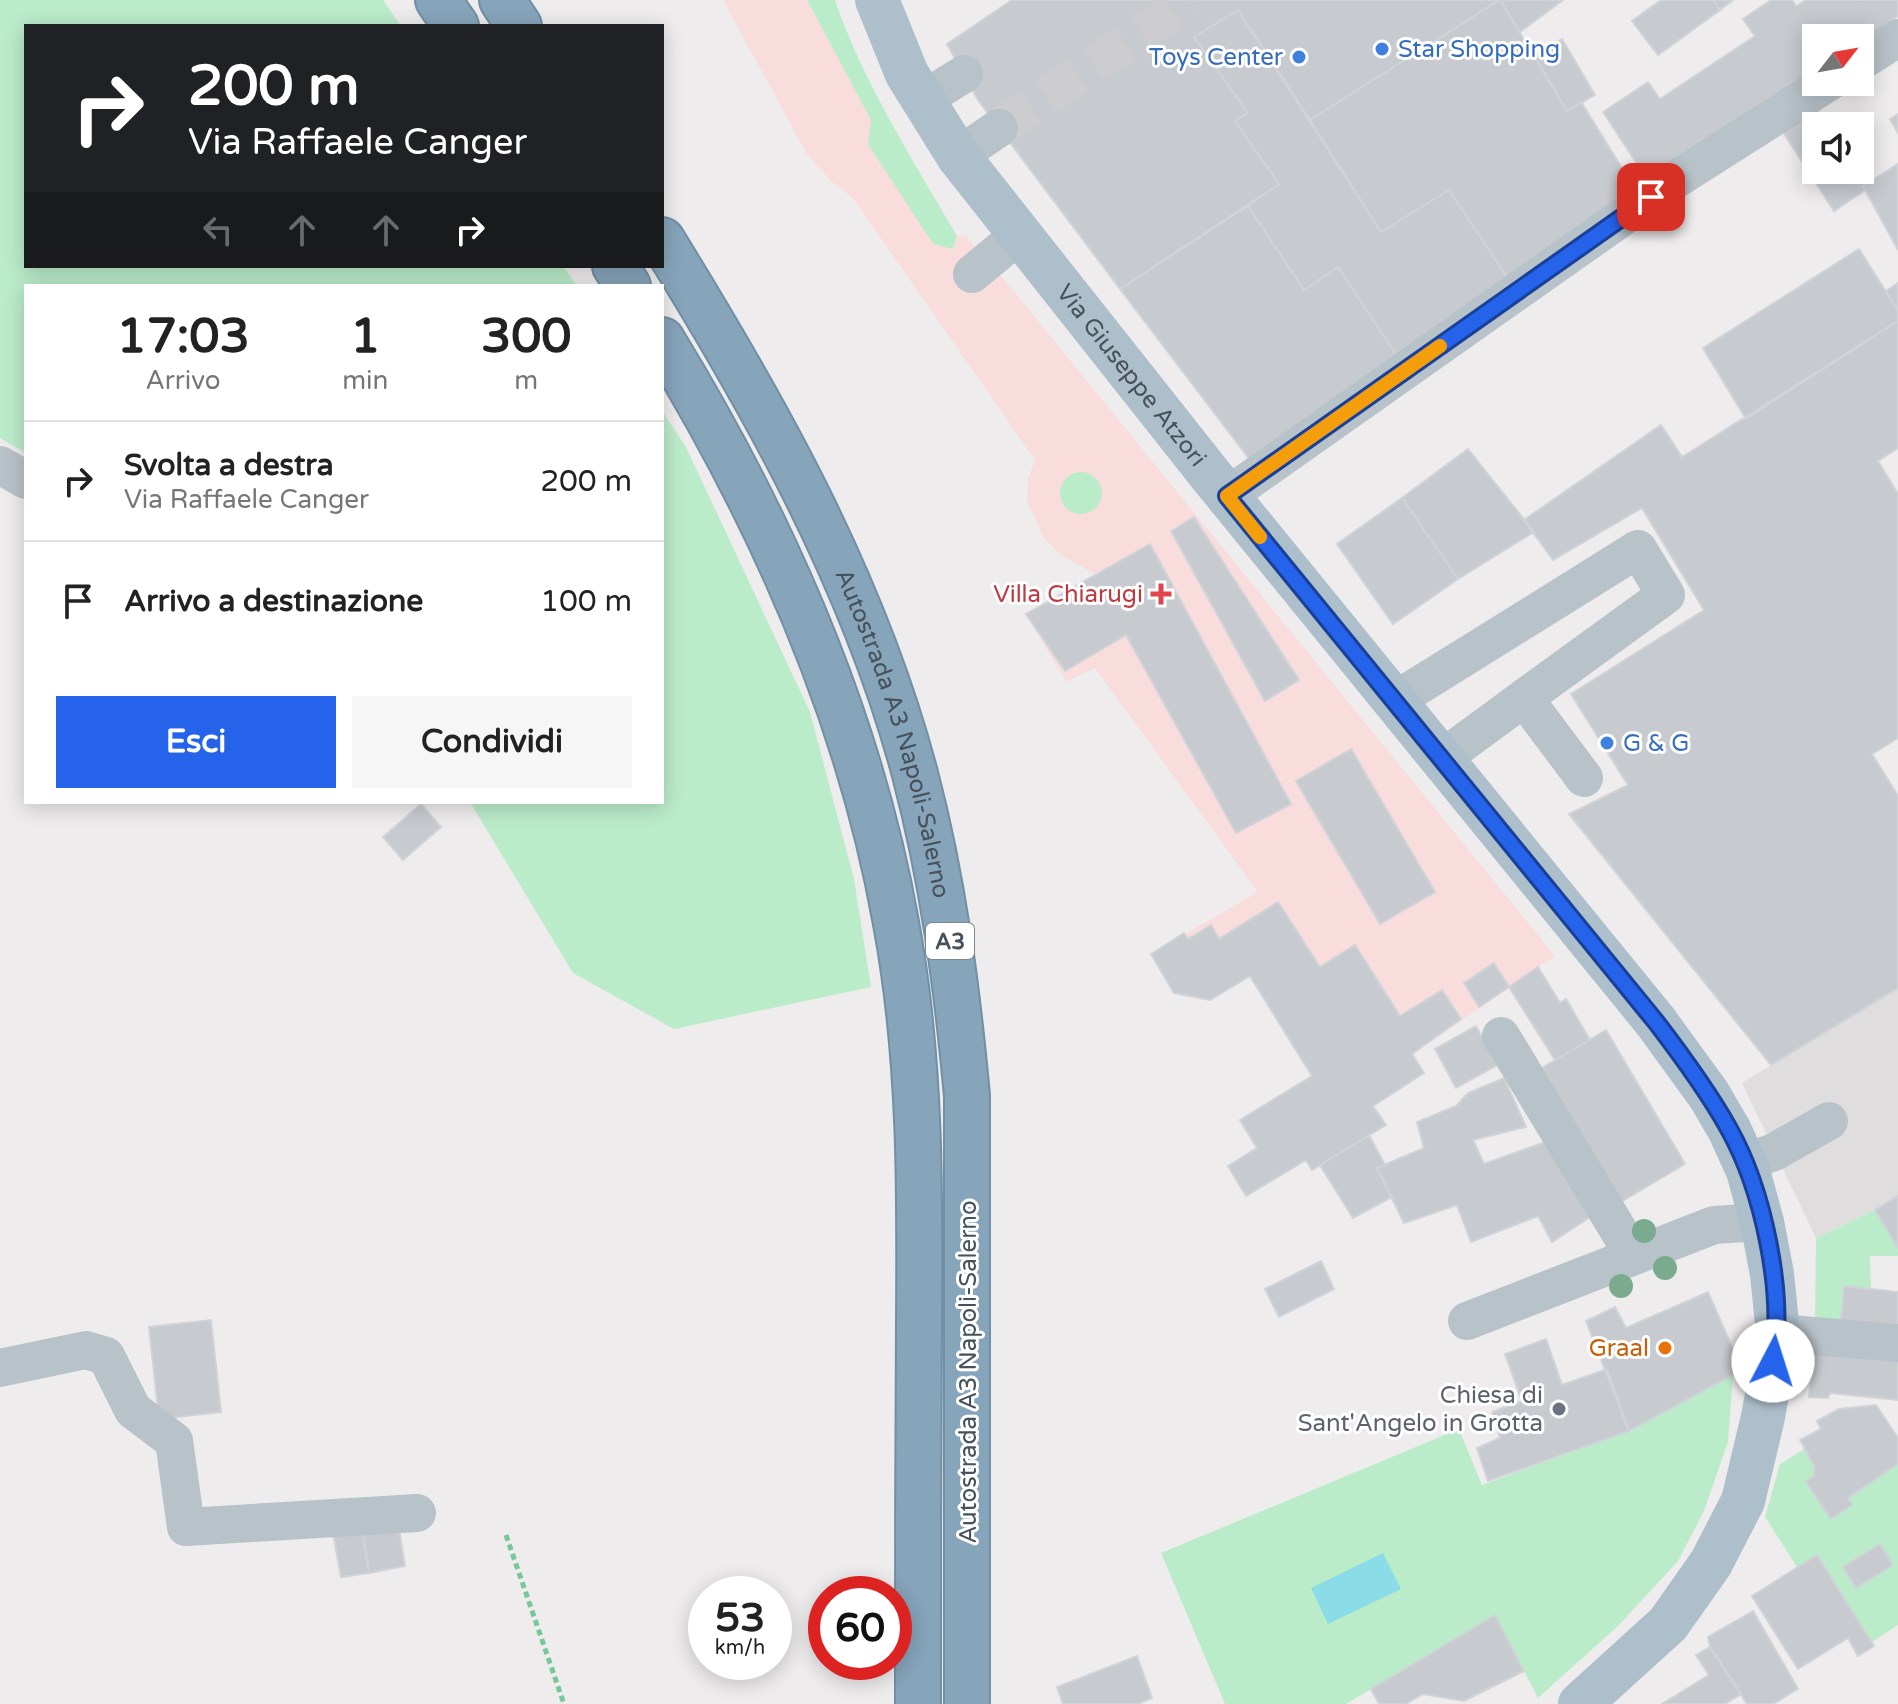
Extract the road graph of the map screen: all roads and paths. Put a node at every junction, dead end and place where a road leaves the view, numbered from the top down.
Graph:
1 (438, 0) edge
2 (502, 0) edge
3 (877, 0) edge
4 (455, 24) edge
5 (518, 24) edge
6 (1898, 38) edge
7 (1874, 53) edge
8 (964, 74) dead end
9 (1807, 96) edge
10 (924, 99) junction
11 (999, 128) tunnel mouth
12 (958, 156) junction
13 (1020, 234) junction
14 (664, 243) edge
15 (972, 274) dead end
16 (664, 344) edge
17 (0, 465) edge
18 (24, 479) edge
19 (1227, 496) junction
20 (1524, 698) junction
21 (1394, 701) junction
22 (1441, 759) junction
23 (1584, 778) dead end
24 (1501, 1036) dead end
25 (1829, 1121) dead end
26 (1744, 1163) junction
27 (1762, 1222) junction
28 (1634, 1256) junction
29 (1467, 1321) dead end
30 (1778, 1333) junction
31 (1898, 1343) edge
32 (0, 1368) edge
33 (417, 1513) dead end
34 (506, 1535) dead end
35 (564, 1704) edge
36 (918, 1704) edge
37 (967, 1704) edge
38 (1580, 1704) edge

1 - 4 highway
2 - 5 highway
3 - 10 main road, Via Giuseppe Atzori
6 - 7 street
8 - 10 street
9 - 19 street
10 - 12 main road, Via Giuseppe Atzori
11 - 12 street
12 - 13 main road, Via Giuseppe Atzori
13 - 15 street
13 - 19 main road, Via Giuseppe Atzori
14 - 37 highway, Autostrada A3 Napoli-Salerno / A3
16 - 36 highway, Autostrada A3 Napoli-Salerno / A3
17 - 18 street
19 - 21 main road, Via Giuseppe Atzori
20 - 21 street
20 - 22 street
20 - 23 street
21 - 22 main road, Via Giuseppe Atzori
22 - 26 main road, Via Giuseppe Atzori
24 - 28 street
25 - 26 street
26 - 27 main road, Via Giuseppe Atzori
27 - 28 street
27 - 30 main road, Via Giuseppe Atzori
28 - 29 street
30 - 31 street
30 - 38 main road, Via Giuseppe Atzori
32 - 33 street
34 - 35 path

